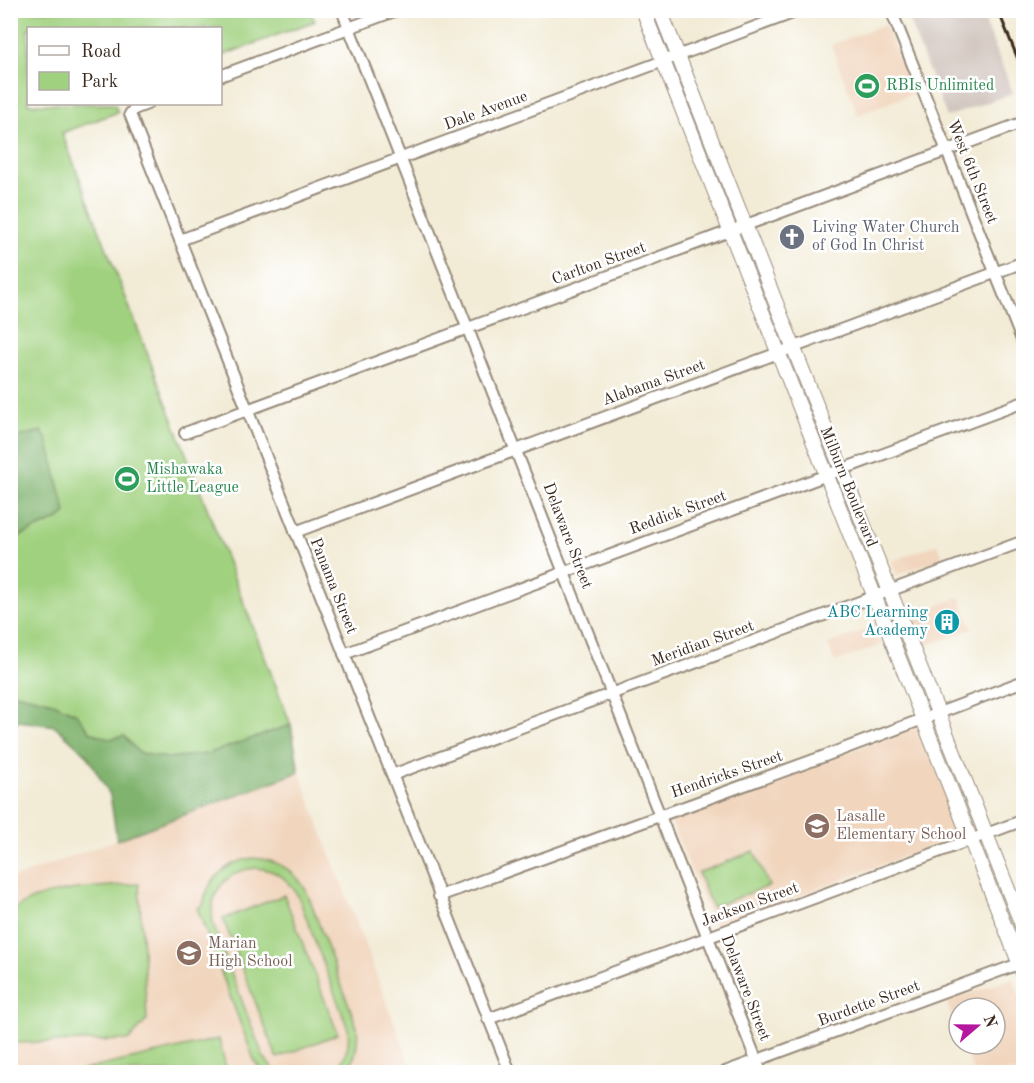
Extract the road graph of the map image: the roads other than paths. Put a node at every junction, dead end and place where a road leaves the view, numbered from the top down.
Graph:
1 (342, 10) edge
2 (397, 10) edge
3 (643, 10) edge
4 (660, 10) edge
5 (801, 10) edge
6 (891, 10) edge
7 (349, 28) junction
8 (678, 56) junction
9 (663, 62) junction
10 (222, 75) edge
11 (145, 105) edge
12 (1023, 122) edge
13 (947, 151) junction
14 (401, 159) junction
15 (745, 226) junction
16 (730, 232) junction
17 (180, 240) junction
18 (1023, 262) edge
19 (995, 273) junction
20 (468, 328) junction
21 (1023, 345) edge
22 (793, 348) junction
23 (778, 353) junction
24 (1023, 402) edge
25 (247, 410) junction
26 (185, 434) dead end
27 (516, 450) junction
28 (841, 469) junction
29 (826, 475) junction
30 (295, 532) junction
31 (1023, 541) edge
32 (564, 572) junction
33 (890, 592) junction
34 (874, 597) junction
35 (344, 654) junction
36 (1023, 681) edge
37 (612, 693) junction
38 (938, 713) junction
39 (922, 719) junction
40 (392, 775) junction
41 (660, 814) junction
42 (1023, 820) edge
43 (986, 834) junction
44 (970, 840) junction
45 (439, 896) junction
46 (1023, 930) edge
47 (709, 937) junction
48 (1022, 967) edge
49 (488, 1018) junction
50 (757, 1061) junction
51 (510, 1072) edge
52 (724, 1072) edge
53 (762, 1072) edge

1 - 7 street, Delaware Street
2 - 7 street
3 - 9 street, Milburn Boulevard
4 - 8 street, Milburn Boulevard
5 - 8 street, Dale Avenue
6 - 13 street, West 6th Street
7 - 10 street
7 - 14 street, Delaware Street
8 - 9 street, Dale Avenue
8 - 15 street, Milburn Boulevard
9 - 14 street, Dale Avenue
9 - 16 street, Milburn Boulevard
11 - 17 street, Panama Street
12 - 13 street, Carlton Street
13 - 15 street, Carlton Street
13 - 19 street, West 6th Street
14 - 17 street, Dale Avenue
14 - 20 street, Delaware Street
15 - 16 street, Carlton Street
15 - 22 street, Milburn Boulevard
16 - 20 street, Carlton Street
16 - 23 street, Milburn Boulevard
17 - 25 street, Panama Street
18 - 19 street, Alabama Street
19 - 21 street, West 6th Street
19 - 22 street, Alabama Street
20 - 25 street, Carlton Street
20 - 27 street, Delaware Street
22 - 23 street, Alabama Street
22 - 28 street, Milburn Boulevard
23 - 27 street, Alabama Street
23 - 29 street, Milburn Boulevard
24 - 28 street, Reddick Street
25 - 26 street, Carlton Street
25 - 30 street, Panama Street
27 - 30 street, Alabama Street
27 - 32 street, Delaware Street
28 - 29 street, Reddick Street
28 - 33 street, Milburn Boulevard
29 - 32 street, Reddick Street
29 - 34 street, Milburn Boulevard
30 - 35 street, Panama Street
31 - 33 street, Meridian Street
32 - 35 street, Reddick Street
32 - 37 street, Delaware Street
33 - 34 street, Meridian Street
33 - 38 street, Milburn Boulevard
34 - 37 street, Meridian Street
34 - 39 street, Milburn Boulevard
35 - 40 street, Panama Street
36 - 38 street, Hendricks Street
37 - 40 street, Meridian Street
37 - 41 street, Delaware Street
38 - 39 street, Hendricks Street
38 - 43 street, Milburn Boulevard
39 - 41 street, Hendricks Street
39 - 44 street, Milburn Boulevard
40 - 45 street, Panama Street
41 - 45 street, Hendricks Street
41 - 47 street, Delaware Street
42 - 43 street, Jackson Street
43 - 44 street, Jackson Street
43 - 46 street, Milburn Boulevard
44 - 47 street, Jackson Street
44 - 48 street, Milburn Boulevard
45 - 49 street, Panama Street
47 - 49 street, Jackson Street
47 - 50 street, Delaware Street
48 - 50 street, Burdette Street
49 - 51 street, Panama Street
50 - 52 street, Burdette Street
50 - 53 street, Delaware Street

